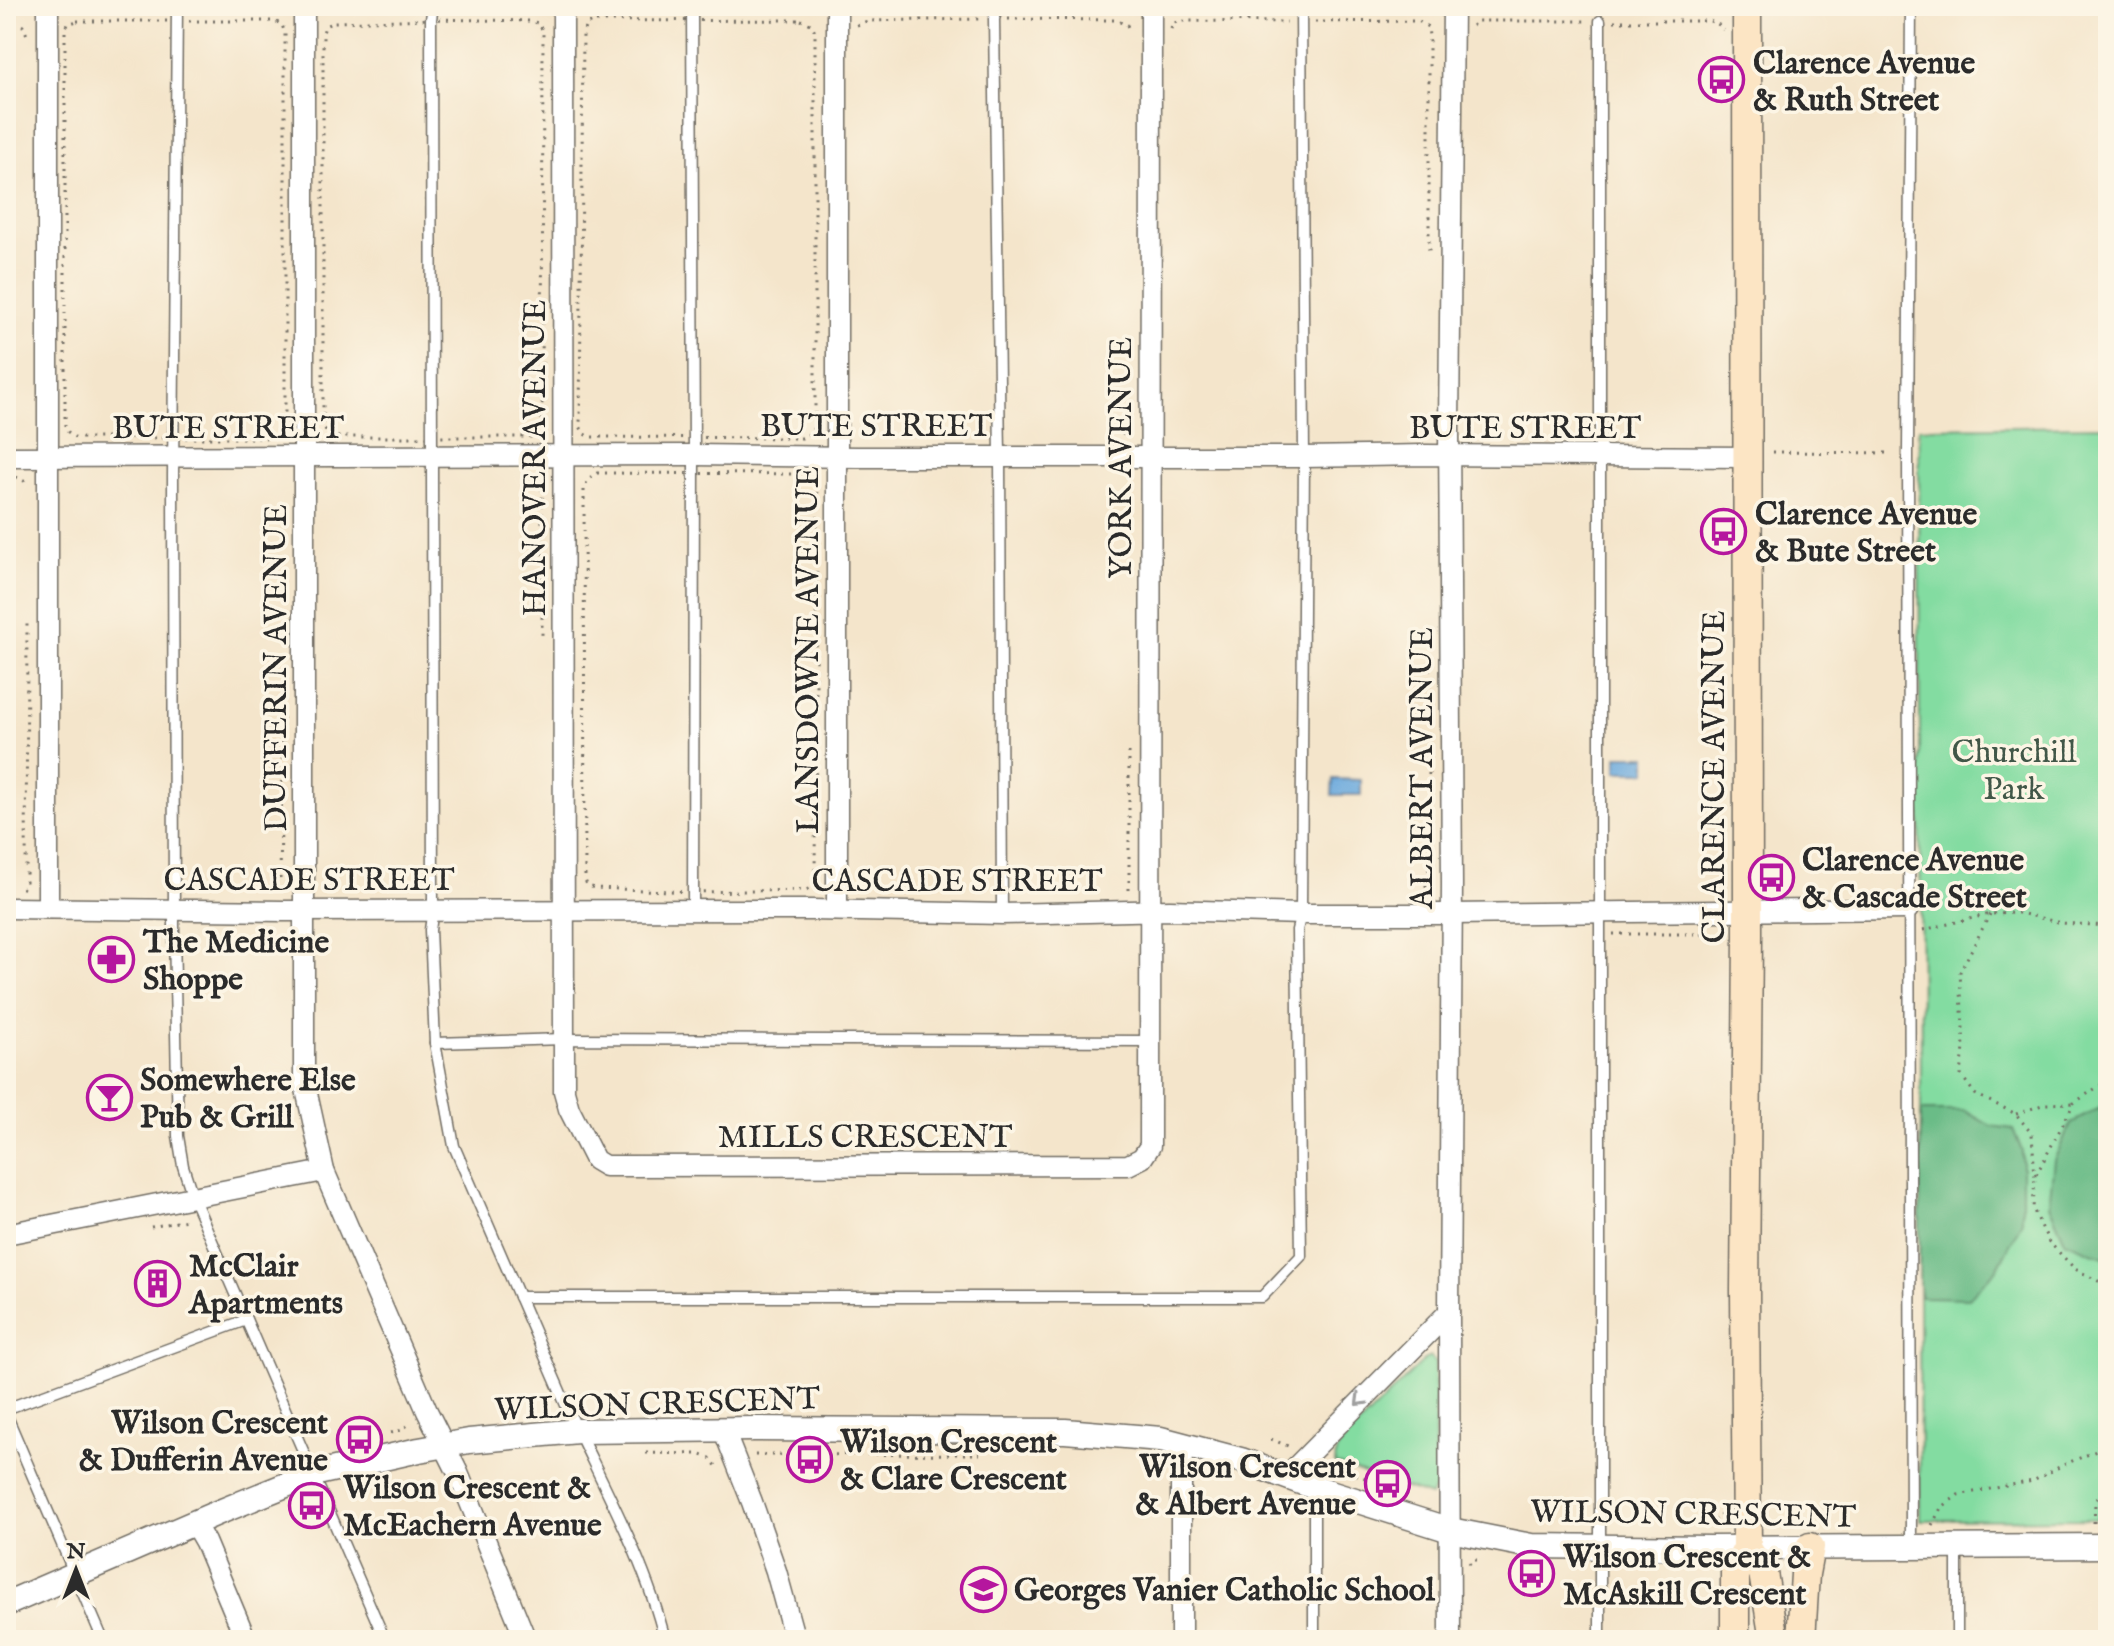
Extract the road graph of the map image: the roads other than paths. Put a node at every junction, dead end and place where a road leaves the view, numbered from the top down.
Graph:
1 (48, 6) edge
2 (177, 6) edge
3 (304, 6) edge
4 (433, 6) edge
5 (563, 6) edge
6 (692, 6) edge
7 (837, 6) edge
8 (998, 6) edge
9 (1151, 6) edge
10 (1301, 6) edge
11 (1453, 6) edge
12 (1747, 6) edge
13 (1911, 6) edge
14 (1600, 21) dead end
15 (1756, 454) junction
16 (564, 455) junction
17 (694, 455) junction
18 (174, 456) junction
19 (837, 456) junction
20 (1000, 456) junction
21 (1449, 456) junction
22 (48, 457) junction
23 (305, 457) junction
24 (433, 457) junction
25 (1149, 457) junction
26 (1304, 457) junction
27 (1601, 458) junction
28 (9, 466) edge
29 (6, 908) edge
30 (48, 908) junction
31 (433, 909) junction
32 (175, 910) junction
33 (304, 910) junction
34 (564, 910) junction
35 (693, 910) junction
36 (837, 910) junction
37 (1149, 910) junction
38 (1748, 912) junction
39 (1600, 913) junction
40 (1002, 914) junction
41 (1301, 914) junction
42 (1451, 914) junction
43 (1908, 919) junction
44 (564, 1039) junction
45 (1149, 1041) junction
46 (435, 1043) junction
47 (324, 1171) junction
48 (193, 1197) junction
49 (6, 1234) edge
50 (519, 1297) junction
51 (1449, 1312) junction
52 (246, 1320) junction
53 (6, 1412) edge
54 (578, 1431) junction
55 (724, 1431) junction
56 (1186, 1445) junction
57 (444, 1446) junction
58 (313, 1474) junction
59 (1287, 1476) junction
60 (1314, 1487) junction
61 (194, 1523) junction
62 (1450, 1530) junction
63 (1912, 1536) junction
64 (1600, 1546) junction
65 (2100, 1546) edge
66 (1810, 1547) junction
67 (1957, 1547) junction
68 (1747, 1548) junction
69 (74, 1574) junction
70 (6, 1604) edge
71 (103, 1640) edge
72 (246, 1640) edge
73 (385, 1640) edge
74 (526, 1640) edge
75 (665, 1640) edge
76 (795, 1640) edge
77 (1181, 1640) edge
78 (1314, 1640) edge
79 (1450, 1640) edge
80 (1600, 1640) edge
81 (1735, 1640) edge
82 (1774, 1640) edge
83 (1801, 1640) edge
84 (1957, 1640) edge

1 - 22 street
2 - 18 lane
3 - 23 street, DUFFERIN AVENUE
4 - 24 lane
5 - 16 street, HANOVER AVENUE
6 - 17 lane
7 - 19 street, LANSDOWNE AVENUE
8 - 20 lane
9 - 25 street, YORK AVENUE
10 - 26 lane
11 - 21 street, ALBERT AVENUE
12 - 15 main road, CLARENCE AVENUE
13 - 43 lane
14 - 27 lane
15 - 27 street, BUTE STREET
15 - 38 main road, CLARENCE AVENUE
16 - 17 street, BUTE STREET
16 - 24 street, BUTE STREET
16 - 34 street, HANOVER AVENUE
17 - 19 street, BUTE STREET
17 - 35 lane
18 - 22 street, BUTE STREET
18 - 23 street, BUTE STREET
18 - 32 lane
19 - 20 street, BUTE STREET
19 - 36 street, LANSDOWNE AVENUE
20 - 25 street, BUTE STREET
20 - 40 lane
21 - 26 street, BUTE STREET
21 - 27 street, BUTE STREET
21 - 42 street, ALBERT AVENUE
22 - 28 street, BUTE STREET
22 - 30 street
23 - 24 street, BUTE STREET
23 - 33 street, DUFFERIN AVENUE
24 - 31 lane
25 - 26 street, BUTE STREET
25 - 37 street, YORK AVENUE
26 - 41 lane
27 - 39 lane
29 - 30 street, CASCADE STREET
30 - 32 street, CASCADE STREET
31 - 33 street, CASCADE STREET
31 - 34 street, CASCADE STREET
31 - 46 lane
32 - 33 street, CASCADE STREET
32 - 48 lane
33 - 47 street, DUFFERIN AVENUE
34 - 35 street, CASCADE STREET
34 - 44 street, MILLS CRESCENT
35 - 36 street, CASCADE STREET
36 - 40 street, CASCADE STREET
37 - 40 street, CASCADE STREET
37 - 41 street, CASCADE STREET
37 - 45 street, MILLS CRESCENT
38 - 39 street, CASCADE STREET
38 - 43 street, CASCADE STREET
38 - 68 main road, CLARENCE AVENUE
39 - 42 street, CASCADE STREET
39 - 64 lane
41 - 42 street, CASCADE STREET
41 - 50 lane
42 - 51 street, ALBERT AVENUE
43 - 63 lane
44 - 45 lane
44 - 45 street, MILLS CRESCENT
44 - 46 lane
46 - 50 lane
47 - 48 street
47 - 57 street, DUFFERIN AVENUE
48 - 49 street
48 - 52 lane
50 - 54 lane
51 -> 59 street
51 - 62 street, ALBERT AVENUE
52 - 53 lane
52 - 58 lane
53 - 69 lane
54 - 55 street, WILSON CRESCENT
54 - 57 street, WILSON CRESCENT
54 - 75 lane
55 - 56 street, WILSON CRESCENT
55 - 76 street
56 - 59 street, WILSON CRESCENT
56 - 77 street
57 - 58 street, WILSON CRESCENT
57 - 74 street, DUFFERIN AVENUE
58 - 61 street, WILSON CRESCENT
58 - 73 lane
59 - 60 street, WILSON CRESCENT
60 - 62 street, WILSON CRESCENT
60 - 78 lane
61 - 69 street, WILSON CRESCENT
61 - 72 street
62 - 64 street, WILSON CRESCENT
62 - 79 street, ALBERT AVENUE
63 - 66 street, WILSON CRESCENT
63 - 67 street, WILSON CRESCENT
64 - 68 street, WILSON CRESCENT
64 - 80 lane
65 - 67 street, WILSON CRESCENT
66 - 68 street, WILSON CRESCENT
66 - 83 main road
67 - 84 lane
68 - 81 main road, CLARENCE AVENUE
68 - 82 main road, CLARENCE AVENUE
69 - 70 street, WILSON CRESCENT
69 - 71 lane

